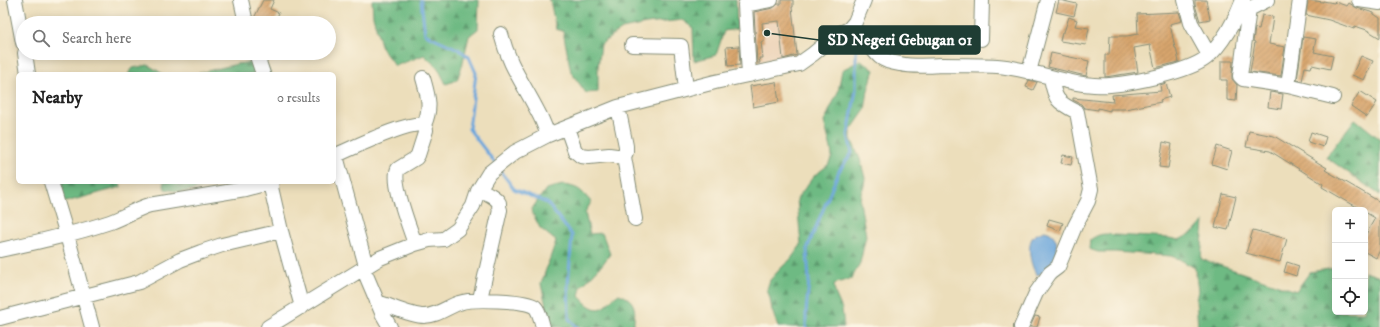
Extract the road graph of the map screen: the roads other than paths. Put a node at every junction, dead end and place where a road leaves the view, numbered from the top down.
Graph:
1 (15, 0) edge
2 (241, 0) edge
3 (771, 0) edge
4 (864, 0) edge
5 (982, 0) edge
6 (1048, 0) edge
7 (1185, 0) edge
8 (1267, 0) edge
9 (1300, 0) edge
10 (1246, 5) edge
11 (18, 16) edge
12 (244, 16) edge
13 (853, 30) junction
14 (501, 34) dead end
15 (981, 39) dead end
16 (632, 45) dead end
17 (1209, 55) junction
18 (26, 60) edge
19 (258, 60) edge
20 (28, 72) edge
21 (262, 72) edge
22 (1029, 72) junction
23 (750, 75) junction
24 (423, 78) dead end
25 (1051, 78) junction
26 (1288, 86) junction
27 (686, 89) junction
28 (1333, 97) dead end
29 (618, 107) junction
30 (424, 125) junction
31 (567, 128) junction
32 (548, 135) junction
33 (336, 156) edge
34 (624, 157) junction
35 (336, 160) edge
36 (52, 184) edge
37 (262, 184) edge
38 (271, 184) edge
39 (478, 191) junction
40 (635, 219) dead end
41 (281, 231) junction
42 (67, 234) junction
43 (415, 244) junction
44 (0, 250) edge
45 (365, 267) junction
46 (84, 297) junction
47 (480, 299) junction
48 (377, 302) junction
49 (302, 307) junction
50 (0, 318) edge
51 (92, 327) edge
52 (268, 327) edge
53 (390, 327) edge
54 (542, 327) edge
55 (1021, 327) edge

1 - 11 street
2 - 12 street
3 - 23 street
4 - 13 street
5 - 15 street
6 - 22 street
7 - 17 street
8 - 10 street
9 - 26 street
10 - 17 street
10 - 26 street
13 - 22 street
13 - 23 street
14 - 32 street
16 - 27 street
17 - 25 street
18 - 20 street
19 - 21 street
22 - 25 street
23 - 27 street
24 - 30 street
25 - 55 street
26 - 28 street
27 - 29 street
29 - 31 street
29 - 34 street
30 - 33 street
30 - 43 street
31 - 32 street
31 - 34 street
32 - 39 street
34 - 40 street
35 - 45 street
36 - 42 street
37 - 42 street
38 - 41 street
39 - 43 street
39 - 47 street
41 - 46 street
41 - 49 street
42 - 44 street
42 - 46 street
43 - 45 street
45 - 48 street
45 - 49 street
46 - 50 street
46 - 51 street
47 - 48 street
47 - 54 street
48 - 53 street
49 - 52 street

